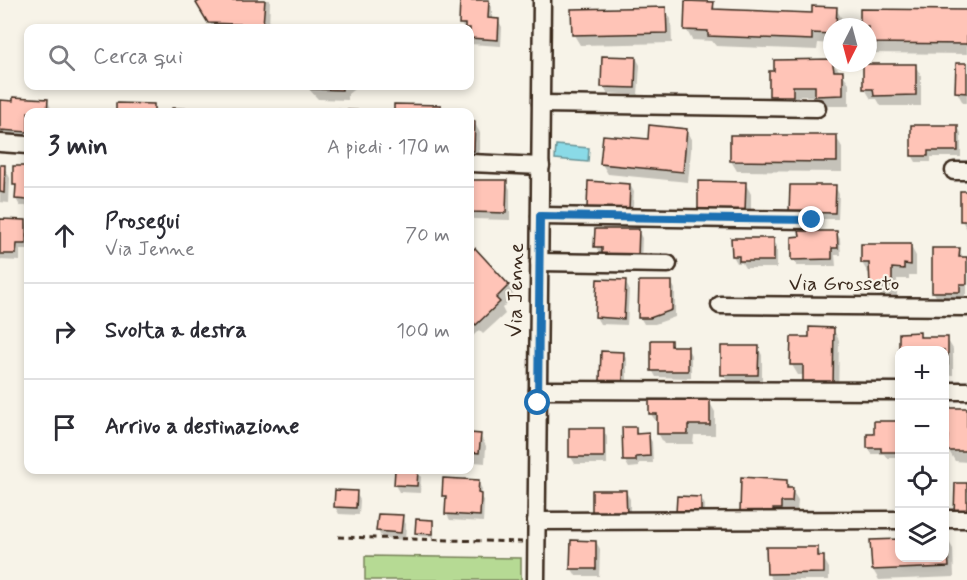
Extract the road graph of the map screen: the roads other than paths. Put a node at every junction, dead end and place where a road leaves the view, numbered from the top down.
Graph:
1 (542, 0) edge
2 (541, 104) junction
3 (818, 108) dead end
4 (0, 143) edge
5 (24, 145) edge
6 (474, 163) edge
7 (540, 166) junction
8 (540, 216) junction
9 (812, 220) dead end
10 (539, 262) junction
11 (668, 264) dead end
12 (720, 305) dead end
13 (967, 307) edge
14 (538, 390) junction
15 (895, 391) edge
16 (949, 391) edge
17 (967, 391) edge
18 (949, 519) edge
19 (967, 519) edge
20 (895, 520) edge
21 (536, 521) junction
22 (536, 580) edge

1 - 2 street, Via Jenne
2 - 3 street
2 - 7 street, Via Jenne
4 - 5 street
6 - 7 street
7 - 8 street, Via Jenne
8 - 9 street
8 - 10 street, Via Jenne
10 - 11 street
10 - 14 street, Via Jenne
12 - 13 street, Via Grosseto
14 - 15 street
14 - 21 street, Via Jenne
16 - 17 street
18 - 19 street
20 - 21 street
21 - 22 street, Via Jenne

